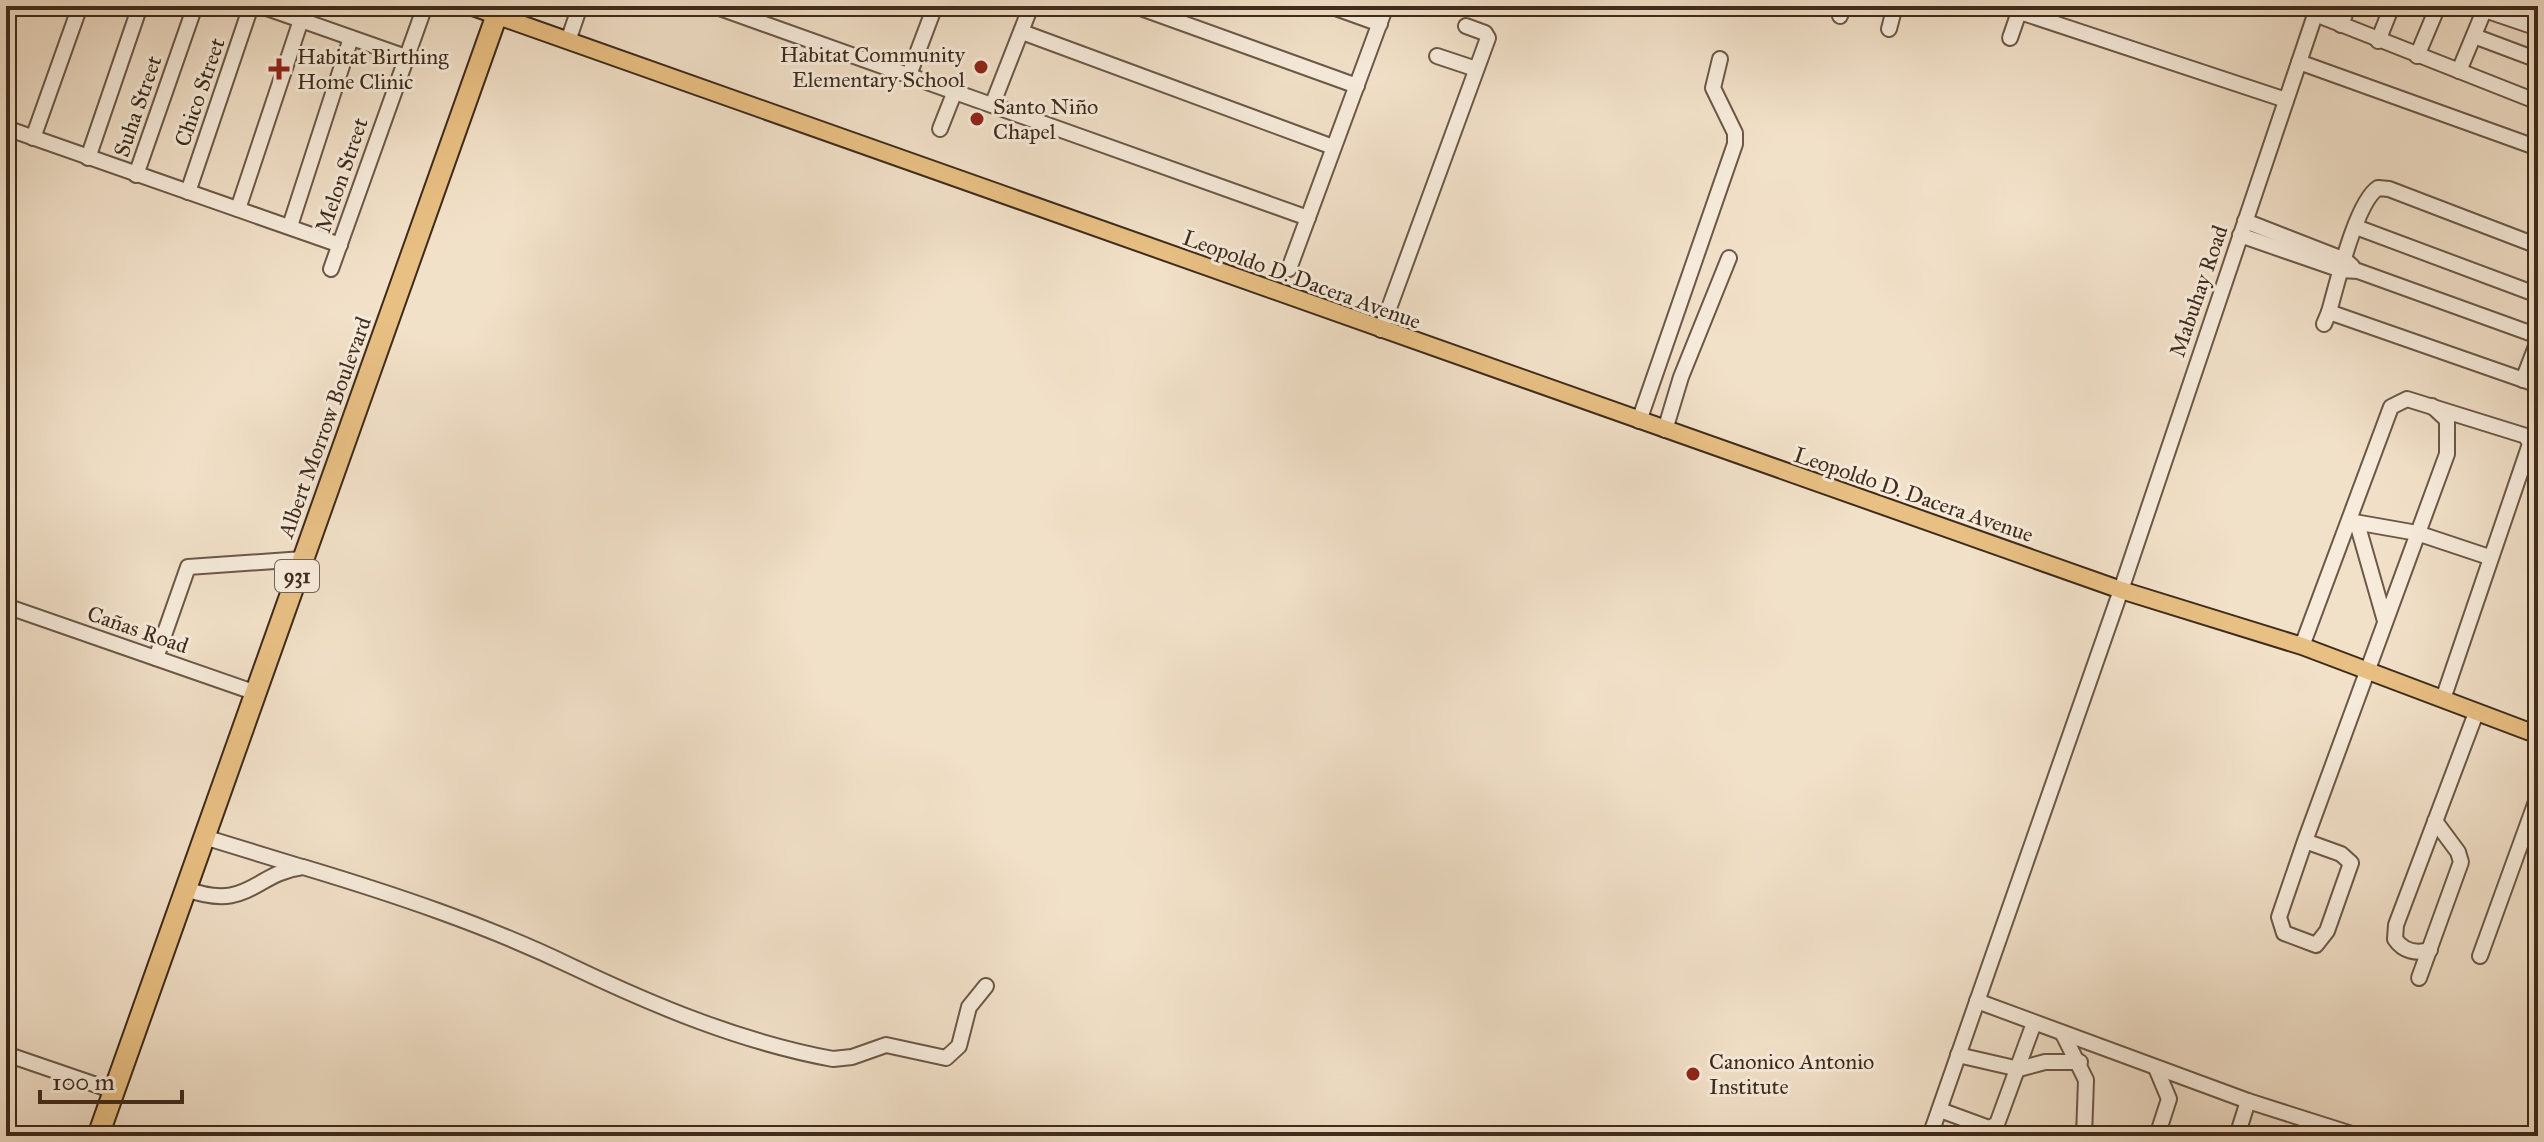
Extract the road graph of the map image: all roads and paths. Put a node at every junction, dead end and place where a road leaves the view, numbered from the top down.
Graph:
1 (80, 6) edge
2 (140, 6) edge
3 (195, 6) edge
4 (251, 6) edge
5 (261, 6) edge
6 (425, 6) edge
7 (470, 6) edge
8 (580, 6) edge
9 (714, 6) edge
10 (934, 6) edge
11 (1031, 6) edge
12 (1135, 6) edge
13 (1330, 6) edge
14 (1386, 6) edge
15 (1895, 6) edge
16 (2002, 6) edge
17 (2348, 6) edge
18 (2392, 6) edge
19 (2438, 6) edge
20 (2485, 8) edge
21 (2316, 10) edge
22 (498, 11) edge
23 (2019, 12) junction
24 (301, 20) junction
25 (1380, 24) junction
26 (2341, 25) junction
27 (1466, 26) dead end
28 (2538, 28) edge
29 (1889, 29) dead end
30 (1022, 32) junction
31 (2474, 36) junction
32 (351, 38) junction
33 (2010, 38) dead end
34 (568, 41) junction
35 (2378, 41) junction
36 (1437, 56) dead end
37 (2417, 56) junction
38 (406, 57) junction
39 (1720, 59) dead end
40 (2538, 60) edge
41 (2299, 62) junction
42 (1476, 69) junction
43 (2459, 71) junction
44 (909, 75) junction
45 (1357, 86) junction
46 (955, 91) junction
47 (2286, 100) junction
48 (2538, 102) edge
49 (993, 103) junction
50 (6, 128) edge
51 (940, 129) dead end
52 (33, 138) junction
53 (1333, 147) junction
54 (2538, 148) edge
55 (88, 158) junction
56 (136, 175) junction
57 (188, 192) junction
58 (238, 209) junction
59 (1308, 218) junction
60 (290, 226) junction
61 (2356, 227) junction
62 (2243, 228) junction
63 (340, 245) junction
64 (2538, 246) edge
65 (1729, 258) dead end
66 (2343, 265) junction
67 (331, 269) dead end
68 (1289, 269) dead end
69 (2538, 295) edge
70 (1381, 330) junction
71 (2538, 339) edge
72 (2523, 380) junction
73 (2538, 385) edge
74 (2432, 406) junction
75 (1639, 421) junction
76 (1665, 430) junction
77 (2353, 522) junction
78 (2417, 533) junction
79 (2489, 557) junction
80 (303, 559) junction
81 (2121, 590) junction
82 (6, 606) edge
83 (2385, 621) junction
84 (2302, 646) junction
85 (156, 658) junction
86 (2366, 670) junction
87 (256, 693) junction
88 (2443, 699) junction
89 (2476, 713) junction
90 (2538, 735) edge
91 (2538, 796) edge
92 (2435, 821) junction
93 (204, 837) junction
94 (2305, 841) junction
95 (303, 867) junction
96 (186, 889) junction
97 (2430, 950) junction
98 (2480, 956) dead end
99 (2419, 978) dead end
100 (986, 986) dead end
101 (1977, 1001) junction
102 (2034, 1023) junction
103 (2063, 1034) junction
104 (6, 1054) edge
105 (1958, 1055) junction
106 (2080, 1062) junction
107 (2156, 1068) junction
108 (2019, 1069) junction
109 (114, 1091) junction
110 (2248, 1101) junction
111 (1940, 1110) junction
112 (2339, 1133) edge
113 (98, 1136) edge
114 (1930, 1136) edge
115 (2084, 1136) edge
116 (2157, 1136) edge
117 (2237, 1136) edge
118 (2358, 1136) edge

1 - 52 street
2 - 55 street
3 - 56 street, Suha Street
4 - 57 street, Chico Street
5 - 24 street
6 - 38 street, Melon Street
7 - 22 main road, Leopoldo D. Dacera Avenue
8 - 34 street
9 - 44 street
10 - 44 street
11 - 30 street
12 - 45 street
13 - 25 street
14 - 25 street
15 - 29 street
16 - 23 street
17 - 26 street
18 - 35 street
19 - 37 street
20 - 28 street
20 - 31 street
21 - 26 street
21 - 41 street, Mabuhay Road
22 - 34 main road, Leopoldo D. Dacera Avenue
22 - 80 highway, Albert Morrow Boulevard / 931
23 - 33 street
23 - 47 street
24 - 32 street
24 - 58 street
25 - 45 street
26 - 35 street
27 - 42 street
30 - 49 street
30 - 53 street
31 - 40 street
31 - 43 street
32 - 38 street
32 - 60 street
34 - 70 main road, Leopoldo D. Dacera Avenue
35 - 37 street
36 - 42 street
37 - 43 street
38 - 63 street, Melon Street
39 - 75 street
41 - 47 street, Mabuhay Road
41 - 54 street
42 - 70 street
43 - 48 street
44 - 46 street
45 - 53 street
46 - 49 street
46 - 51 street
47 - 62 street, Mabuhay Road
49 - 59 street
50 - 52 street
52 - 55 street
53 - 59 street
55 - 56 street
56 - 57 street
57 - 58 street
58 - 60 street
59 - 68 street
60 - 63 street
61 - 64 street
61 - 66 street
61 - 69 street
62 - 66 street
62 - 81 street, Mabuhay Road
63 - 67 street, Melon Street
65 - 76 street
66 - 71 street
66 - 72 street
70 - 75 main road, Leopoldo D. Dacera Avenue
71 - 72 street
72 - 73 street
74 - 77 street
74 - 78 street
74 - 79 street
75 - 76 main road, Leopoldo D. Dacera Avenue
76 - 81 main road, Leopoldo D. Dacera Avenue
77 - 78 street
77 - 83 street
77 - 84 street
78 - 79 street
78 - 83 street
79 - 88 street
80 - 85 street
80 - 87 highway, Albert Morrow Boulevard / 931
81 - 84 main road, Leopoldo D. Dacera Avenue
81 - 101 street, Mabuhay Road
82 - 85 street, Cañas Road
83 - 86 street
84 - 86 main road, Leopoldo D. Dacera Avenue
85 - 87 street, Cañas Road
86 - 88 main road, Leopoldo D. Dacera Avenue
86 - 94 street
87 - 93 highway, Albert Morrow Boulevard / 931
88 - 89 main road, Leopoldo D. Dacera Avenue
89 - 90 main road, Leopoldo D. Dacera Avenue
89 - 92 street
91 - 98 street
92 - 97 street
92 - 97 street
93 - 95 street
93 - 96 highway, Albert Morrow Boulevard / 931
94 - 94 street
95 - 96 street
95 - 100 street
96 - 109 highway, Albert Morrow Boulevard / 931
97 - 99 street
101 - 102 street
101 - 105 street, Mabuhay Road
102 - 103 street
102 - 108 street
103 - 106 street
103 - 107 street
104 - 109 street
105 - 108 street
105 - 111 street, Mabuhay Road
106 - 108 street
106 - 115 street
107 - 110 street
107 - 116 street
108 - 111 street
109 - 113 highway, Albert Morrow Boulevard / 931
110 - 112 street
110 - 117 street
111 - 114 street, Mabuhay Road
112 - 118 street

